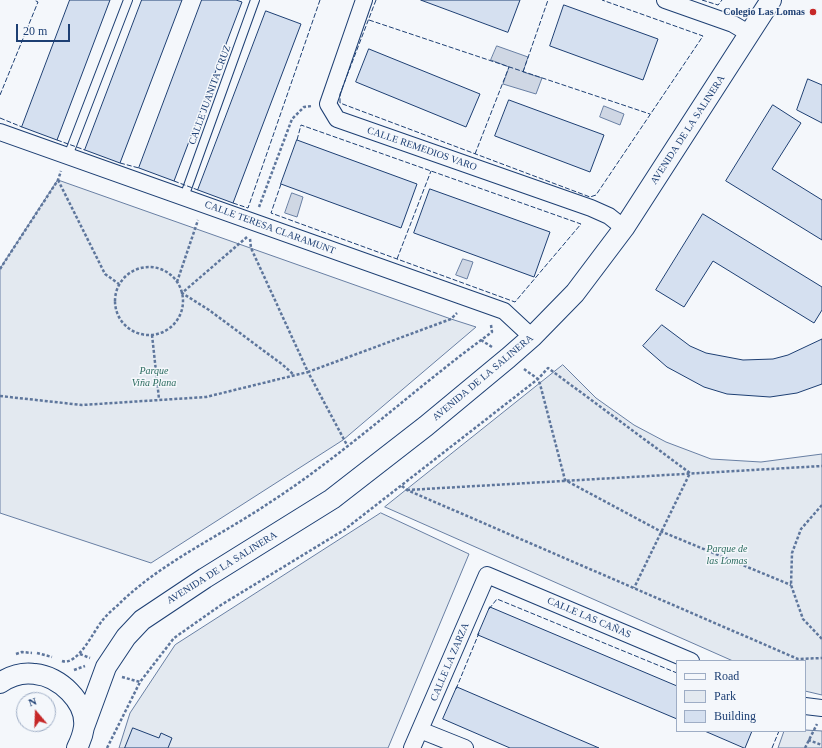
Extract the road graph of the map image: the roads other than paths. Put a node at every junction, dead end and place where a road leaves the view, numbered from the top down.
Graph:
1 (128, 0) edge
2 (255, 0) edge
3 (364, 0) edge
4 (665, 0) edge
5 (771, 0) edge
6 (750, 34) junction
7 (0, 132) edge
8 (65, 162) junction
9 (184, 197) junction
10 (624, 228) junction
11 (525, 331) junction
12 (487, 575) joint
13 (101, 660) junction
14 (689, 660) edge
15 (68, 679) junction
16 (0, 683) edge
17 (806, 707) edge
18 (820, 714) edge
19 (84, 727) junction
20 (420, 730) junction
21 (77, 748) edge
22 (412, 748) edge
23 (465, 748) edge

1 - 8 lane
2 - 9 lane, CALLE JUANITA CRUZ
3 - 10 street, CALLE REMEDIOS VARO
4 - 6 street
5 - 6 street, AVENIDA DE LA SALINERA
6 - 10 street, AVENIDA DE LA SALINERA
7 - 8 street, CALLE TERESA CLARAMUNT
8 - 9 street, CALLE TERESA CLARAMUNT
9 - 11 street, CALLE TERESA CLARAMUNT
10 - 11 street, AVENIDA DE LA SALINERA
11 - 13 street, AVENIDA DE LA SALINERA
12 - 14 street, CALLE LAS CAÑAS
12 - 20 street, CALLE LA ZARZA
13 - 15 street, AVENIDA DE LA SALINERA
13 - 19 street, AVENIDA DE LA SALINERA
15 - 16 street
15 - 19 street
17 - 18 street
19 - 21 street, AVENIDA DE LA SALINERA
20 - 22 street, CALLE LA ZARZA
20 - 23 street

